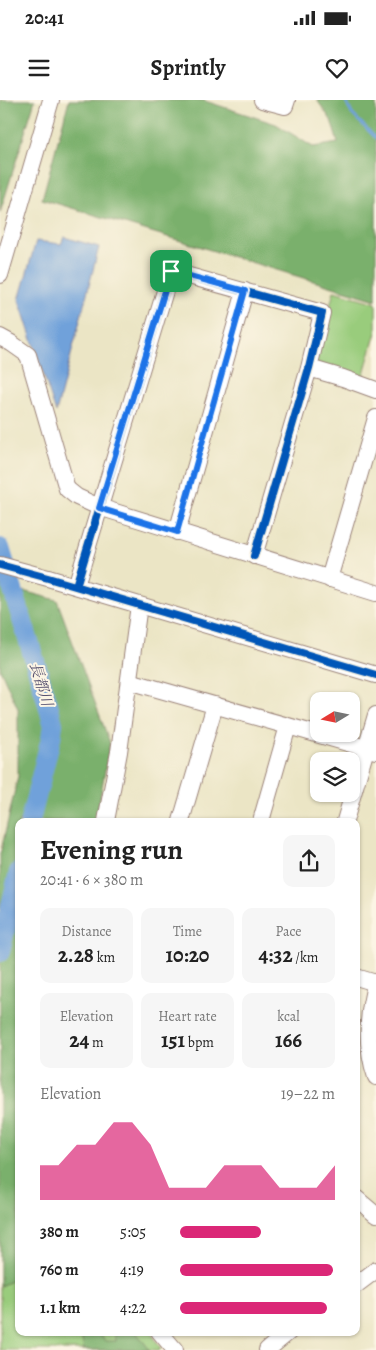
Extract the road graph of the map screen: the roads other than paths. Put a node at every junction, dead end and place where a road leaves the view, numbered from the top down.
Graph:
1 (51, 100) edge
2 (262, 100) edge
3 (287, 100) edge
4 (0, 274) edge
5 (245, 291) junction
6 (0, 337) edge
7 (309, 368) junction
8 (376, 390) edge
9 (376, 418) edge
10 (99, 508) junction
11 (177, 532) junction
12 (254, 556) junction
13 (0, 565) edge
14 (329, 579) junction
15 (76, 586) junction
16 (376, 593) edge
17 (140, 605) junction
18 (376, 675) edge
19 (129, 681) junction
20 (215, 705) junction
21 (376, 715) edge
22 (288, 726) junction
23 (371, 749) edge
24 (107, 818) edge
25 (183, 818) edge
26 (262, 818) edge
27 (346, 818) edge
28 (360, 978) edge
29 (376, 983) edge
30 (376, 1077) edge
31 (360, 1201) edge
32 (376, 1215) edge
33 (376, 1270) edge
34 (360, 1282) edge
35 (163, 1336) edge
36 (175, 1350) edge

1 - 4 street
2 - 3 street
5 - 7 street
5 - 10 street
5 - 11 street
6 - 10 street
7 - 8 street
7 - 12 street
9 - 14 street
10 - 11 street
10 - 15 street
11 - 12 street
12 - 14 street
13 - 15 street
14 - 16 street
15 - 17 street
17 - 18 street
17 - 19 street
19 - 20 street
19 - 24 street
20 - 22 street
20 - 25 street
21 - 23 street
22 - 23 street
22 - 26 street
23 - 27 street
28 - 29 street
29 - 30 street
31 - 32 street
33 - 34 street
35 - 36 street

